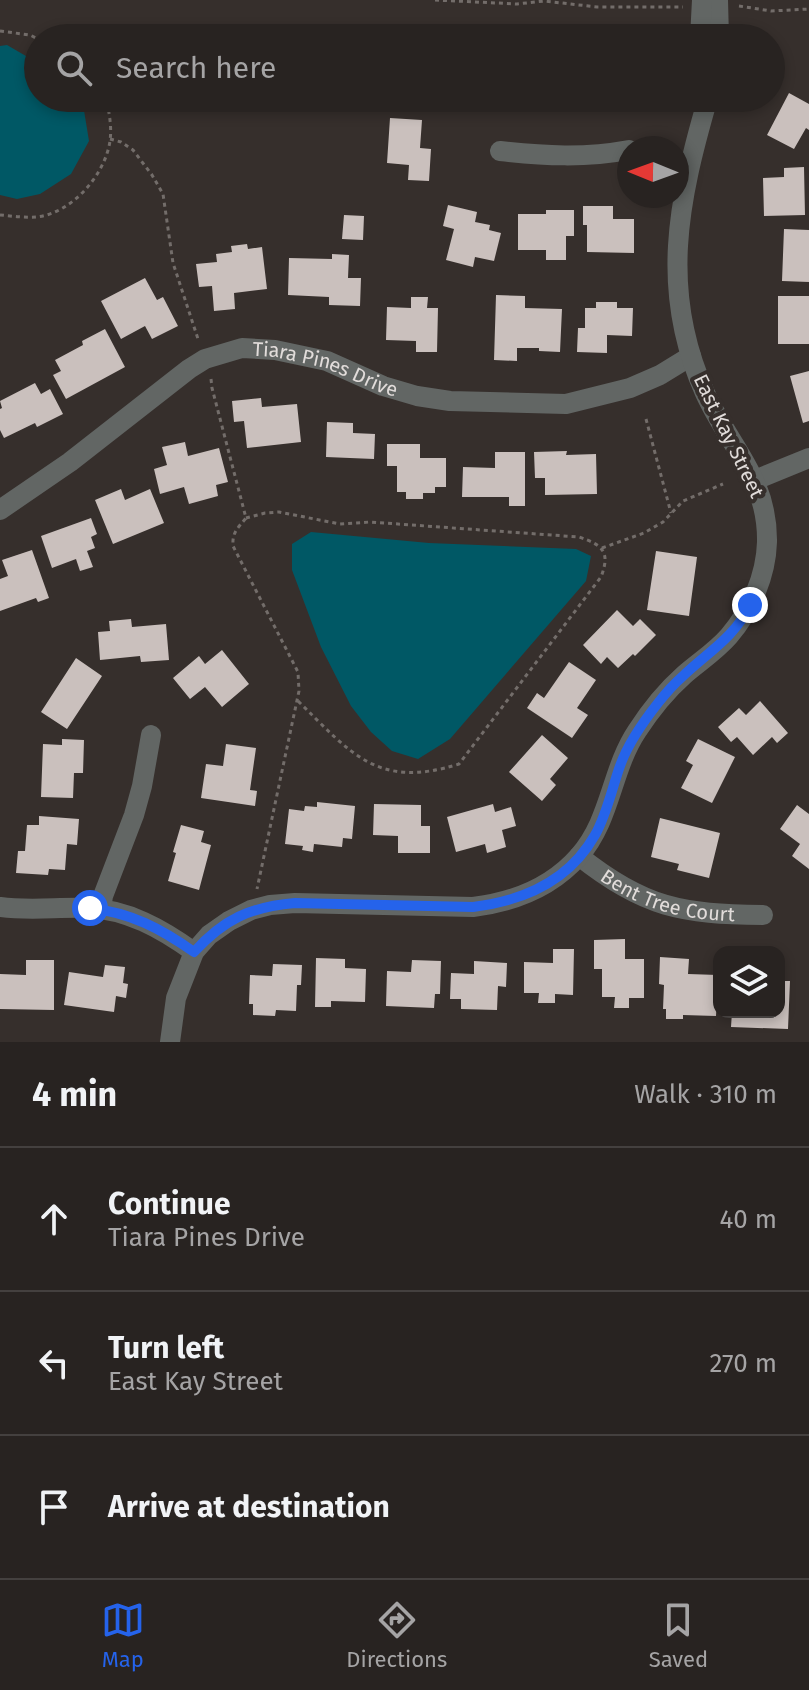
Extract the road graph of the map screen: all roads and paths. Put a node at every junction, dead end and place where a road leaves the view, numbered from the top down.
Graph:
1 (435, 0) edge
2 (702, 0) edge
3 (725, 3) edge
4 (682, 7) dead end
5 (809, 9) edge
6 (701, 24) edge
7 (721, 24) edge
8 (0, 31) edge
9 (24, 34) edge
10 (109, 112) edge
11 (701, 112) edge
12 (704, 112) edge
13 (701, 122) junction
14 (110, 139) junction
15 (689, 145) edge
16 (500, 151) dead end
17 (617, 152) edge
18 (680, 208) edge
19 (0, 215) edge
20 (199, 342) dead end
21 (691, 356) junction
22 (211, 376) dead end
23 (646, 419) dead end
24 (809, 458) edge
25 (755, 480) junction
26 (723, 484) dead end
27 (0, 510) edge
28 (671, 513) junction
29 (246, 518) junction
30 (602, 548) junction
31 (297, 700) junction
32 (151, 735) dead end
33 (579, 856) junction
34 (257, 893) dead end
35 (0, 907) edge
36 (101, 909) junction
37 (763, 915) dead end
38 (194, 952) junction
39 (170, 1042) edge

1 - 4 path
2 - 6 street
3 - 5 path
3 - 7 street
8 - 9 path
10 - 14 path
11 - 13 street, East Kay Street
12 - 13 street, East Kay Street
13 - 15 street, East Kay Street
14 - 19 path
14 - 20 path
16 - 17 street
18 - 21 street, East Kay Street
21 - 25 street, East Kay Street
21 - 27 street, Tiara Pines Drive
22 - 29 path
23 - 28 path
24 - 25 street
25 - 33 street, East Kay Street
26 - 28 path
28 - 30 path
29 - 30 path
29 - 31 path
30 - 31 path
31 - 34 path
32 - 36 street
33 - 37 street, Bent Tree Court
33 - 38 street, East Kay Street
35 - 36 street
36 - 38 street
38 - 39 street, East Kay Street

